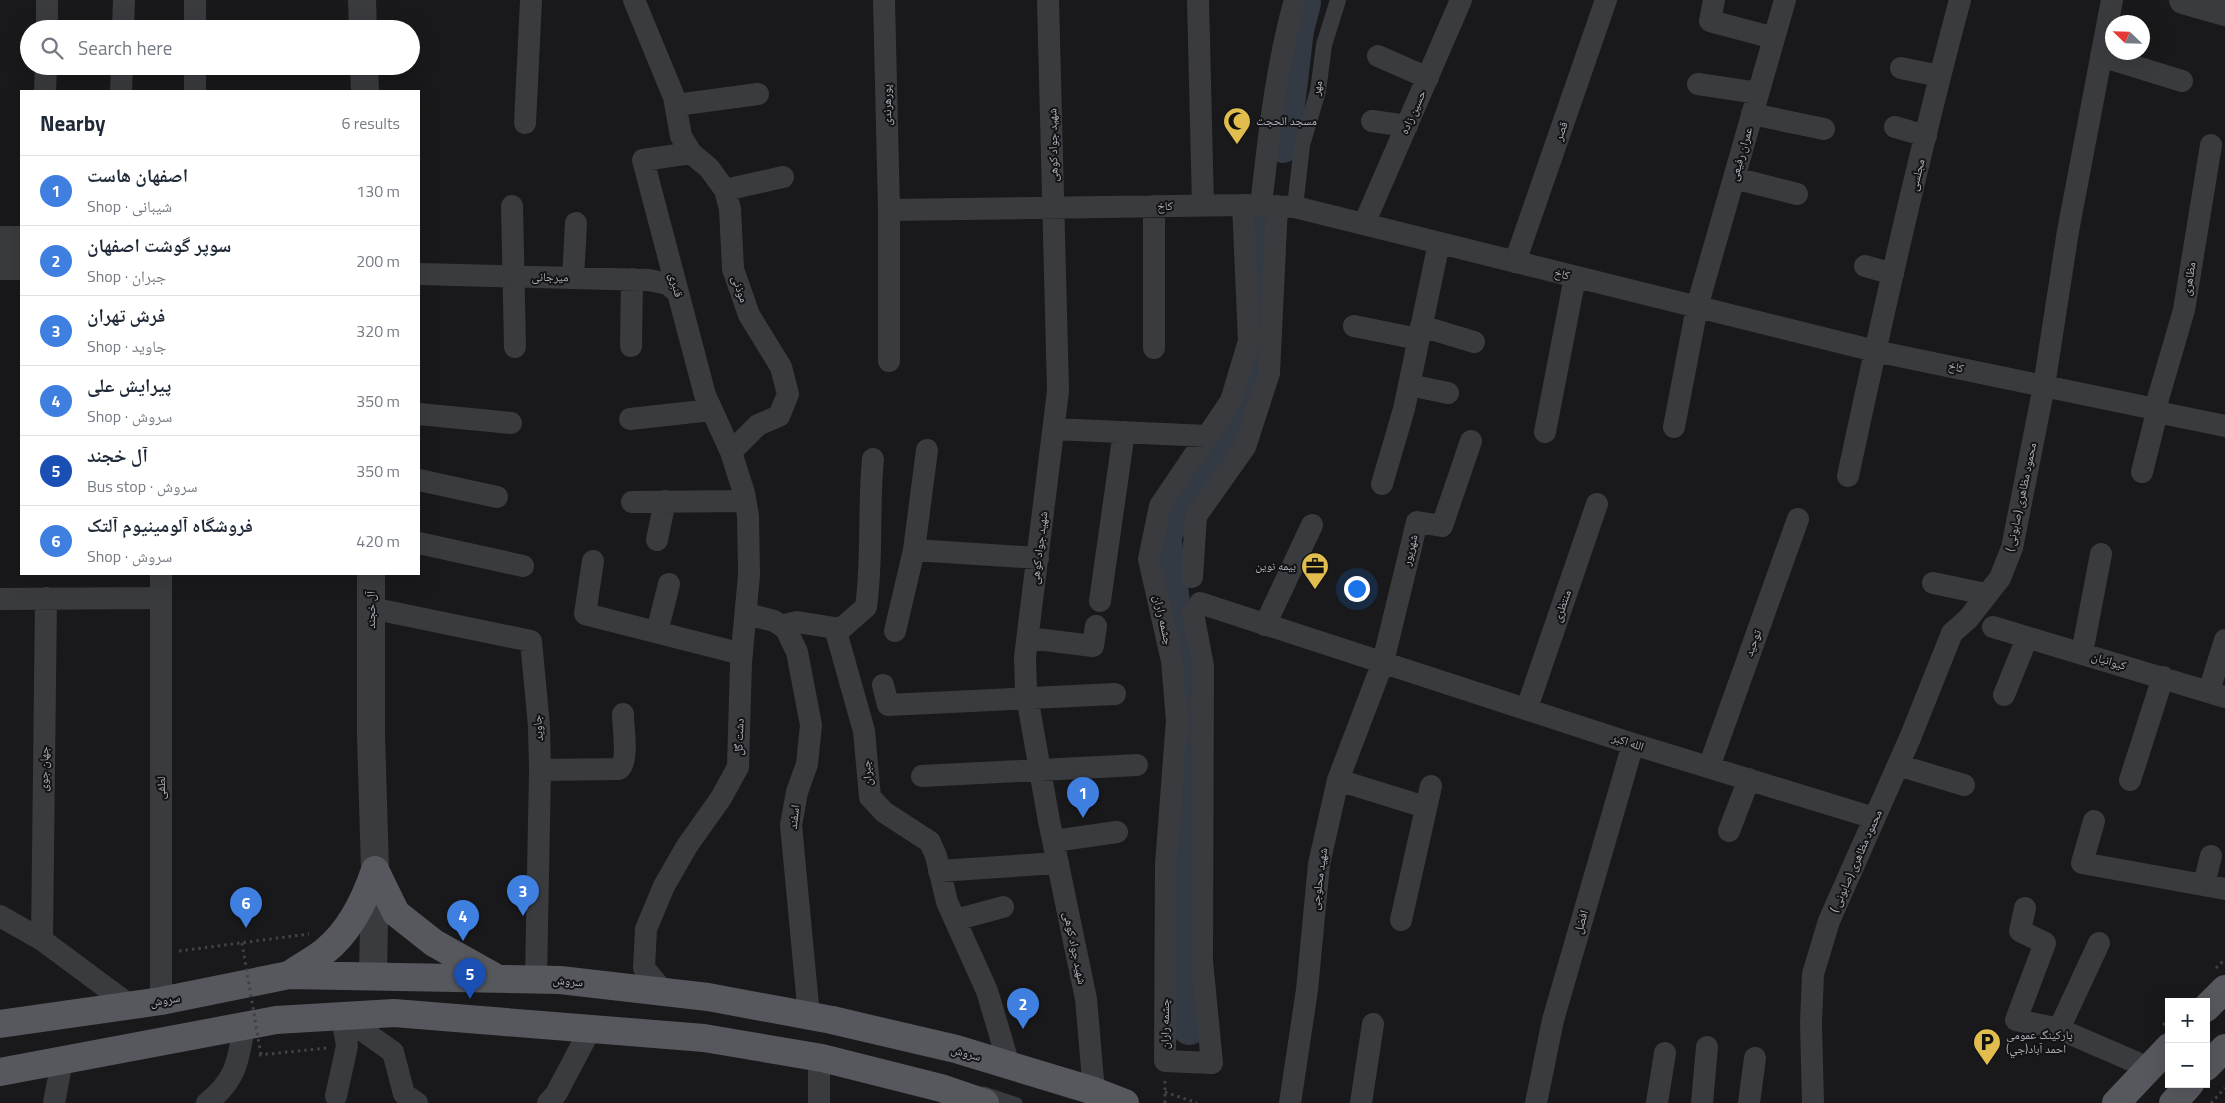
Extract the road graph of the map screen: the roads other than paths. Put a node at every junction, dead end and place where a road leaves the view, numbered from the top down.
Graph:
1 (47, 0) edge
2 (124, 0) edge
3 (195, 0) edge
4 (362, 0) edge
5 (531, 0) edge
6 (634, 0) edge
7 (884, 0) edge
8 (1048, 0) edge
9 (1198, 0) edge
10 (1295, 0) edge
11 (1338, 0) edge
12 (1461, 0) edge
13 (1606, 0) edge
14 (1714, 0) edge
15 (1785, 0) edge
16 (1960, 0) edge
17 (2112, 0) edge
18 (2183, 0) edge
19 (2225, 12) edge
20 (46, 20) edge
21 (123, 20) edge
22 (195, 20) edge
23 (363, 20) edge
24 (1774, 38) junction
25 (1378, 56) dead end
26 (2101, 56) junction
27 (1901, 68) dead end
28 (46, 75) edge
29 (122, 75) edge
30 (195, 75) edge
31 (364, 75) edge
32 (1940, 76) junction
33 (1428, 78) junction
34 (2182, 81) dead end
35 (1698, 84) dead end
36 (45, 90) edge
37 (121, 90) edge
38 (195, 90) edge
39 (365, 90) edge
40 (758, 94) dead end
41 (1755, 104) junction
42 (676, 105) junction
43 (1372, 121) dead end
44 (524, 123) dead end
45 (1407, 126) junction
46 (1895, 127) dead end
47 (1824, 129) dead end
48 (1926, 136) junction
49 (2211, 146) dead end
50 (691, 153) junction
51 (783, 177) dead end
52 (1734, 178) junction
53 (725, 190) junction
54 (1797, 194) dead end
55 (1203, 205) junction
56 (512, 206) dead end
57 (1154, 206) junction
58 (1269, 206) junction
59 (1054, 208) junction
60 (889, 210) junction
61 (576, 223) dead end
62 (1364, 224) junction
63 (0, 240) edge
64 (20, 240) edge
65 (1439, 243) junction
66 (1515, 262) junction
67 (0, 266) edge
68 (20, 266) edge
69 (1865, 266) dead end
70 (420, 274) edge
71 (1892, 274) junction
72 (515, 276) junction
73 (1575, 277) junction
74 (573, 278) junction
75 (632, 279) junction
76 (678, 293) junction
77 (1696, 307) junction
78 (1354, 326) dead end
79 (1420, 332) junction
80 (1474, 342) dead end
81 (631, 346) dead end
82 (515, 347) dead end
83 (1154, 348) dead end
84 (1875, 351) junction
85 (889, 362) dead end
86 (1409, 385) junction
87 (2044, 386) junction
88 (1448, 393) dead end
89 (711, 410) junction
90 (2156, 410) junction
91 (420, 414) edge
92 (630, 419) dead end
93 (511, 423) dead end
94 (2225, 425) edge
95 (1674, 427) dead end
96 (1054, 429) junction
97 (1124, 432) junction
98 (1545, 432) dead end
99 (1207, 436) junction
100 (1471, 441) dead end
101 (927, 450) dead end
102 (731, 452) junction
103 (873, 459) dead end
104 (2142, 472) dead end
105 (1848, 476) dead end
106 (420, 480) edge
107 (1382, 484) dead end
108 (497, 497) dead end
109 (665, 501) junction
110 (745, 501) junction
111 (632, 502) dead end
112 (1596, 504) dead end
113 (1798, 520) dead end
114 (1312, 525) dead end
115 (657, 540) dead end
116 (420, 544) edge
117 (914, 550) junction
118 (2101, 554) dead end
119 (1038, 558) junction
120 (593, 561) dead end
121 (522, 566) dead end
122 (161, 575) edge
123 (371, 575) edge
124 (1192, 577) dead end
125 (1933, 583) dead end
126 (669, 584) dead end
127 (1986, 594) junction
128 (0, 598) edge
129 (46, 598) junction
130 (161, 598) junction
131 (1100, 601) dead end
132 (371, 608) junction
133 (1197, 608) joint
134 (747, 614) junction
135 (1265, 625) junction
136 (782, 626) junction
137 (1096, 626) dead end
138 (1993, 627) dead end
139 (835, 628) junction
140 (895, 631) dead end
141 (657, 632) junction
142 (1028, 638) junction
143 (2027, 638) junction
144 (2225, 640) edge
145 (2082, 653) junction
146 (742, 654) junction
147 (1383, 662) junction
148 (2163, 677) junction
149 (883, 685) dead end
150 (1114, 694) dead end
151 (2217, 694) edge
152 (2004, 696) dead end
153 (1028, 698) junction
154 (1527, 708) junction
155 (623, 714) dead end
156 (1633, 744) junction
157 (1136, 765) dead end
158 (1898, 765) junction
159 (1708, 767) junction
160 (540, 770) junction
161 (1040, 770) junction
162 (922, 776) dead end
163 (1749, 779) junction
164 (1338, 780) junction
165 (2130, 780) dead end
166 (1964, 784) dead end
167 (1874, 818) junction
168 (2094, 821) dead end
169 (1729, 831) dead end
170 (1117, 832) dead end
171 (1056, 852) junction
172 (2211, 856) dead end
173 (375, 870) junction
174 (939, 871) junction
175 (2214, 886) edge
176 (1003, 907) dead end
177 (2025, 908) dead end
178 (0, 916) edge
179 (955, 920) junction
180 (1401, 920) dead end
181 (42, 940) junction
182 (2100, 943) dead end
183 (288, 975) junction
184 (386, 975) junction
185 (497, 978) junction
186 (536, 979) junction
187 (2225, 988) edge
188 (664, 992) junction
189 (161, 1001) junction
190 (2210, 1004) edge
191 (130, 1006) junction
192 (387, 1014) junction
193 (342, 1016) junction
194 (809, 1016) junction
195 (0, 1024) edge
196 (1373, 1024) dead end
197 (244, 1027) junction
198 (591, 1028) junction
199 (2059, 1029) junction
200 (1707, 1046) dead end
201 (2225, 1048) edge
202 (2165, 1051) edge
203 (1665, 1053) dead end
204 (819, 1057) junction
205 (1755, 1058) dead end
206 (62, 1061) junction
207 (2210, 1064) edge
208 (1009, 1066) junction
209 (2150, 1068) junction
210 (2, 1072) edge
211 (2186, 1088) edge
212 (1086, 1089) junction
213 (336, 1096) dead end
214 (939, 1096) edge
215 (54, 1103) edge
216 (207, 1103) edge
217 (417, 1103) edge
218 (548, 1103) edge
219 (819, 1103) edge
220 (985, 1103) edge
221 (1017, 1103) edge
222 (1125, 1103) edge
223 (1290, 1103) edge
224 (1361, 1103) edge
225 (1536, 1103) edge
226 (1657, 1103) edge
227 (1702, 1103) edge
228 (1749, 1103) edge
229 (1813, 1103) edge
230 (2116, 1103) edge
231 (2173, 1103) edge

1 - 20 street
2 - 21 street
3 - 22 street
4 - 23 street
5 - 44 street
6 - 42 street, موذنی
7 - 60 street, پورهرندی
8 - 59 street, شهید جواد کوهی
9 - 55 street
10 - 58 street
11 - 58 street, مهر
12 - 33 street, حسین زاده
13 - 66 street, قصر
14 - 24 street
15 - 24 street, عمران رفیعی
16 - 32 street, مجلسی
17 - 26 street, محمود مظاهری (صابونی )
18 - 19 street
24 - 41 street, عمران رفیعی
25 - 33 street
26 - 34 street
26 - 87 street, محمود مظاهری (صابونی )
27 - 32 street
28 - 36 street
29 - 37 street
30 - 38 street
31 - 39 street
32 - 48 street, مجلسی
33 - 45 street, حسین زاده
35 - 41 street
40 - 42 street
41 - 47 street
41 - 52 street, عمران رفیعی
42 - 50 street, موذنی
43 - 45 street
45 - 62 street, حسین زاده
46 - 48 street
48 - 71 street, مجلسی
49 - 90 street, مظاهری
50 - 53 street, موذنی
50 - 76 street, قنبری
51 - 53 street
52 - 54 street
52 - 77 street, عمران رفیعی
53 - 102 street, موذنی
55 - 57 street, کاخ
55 - 58 street, کاخ
56 - 72 street
57 - 59 street, کاخ
57 - 83 street
58 - 62 street, کاخ
58 - 99 street, چشمه راران
58 - 124 street
59 - 60 street, کاخ
59 - 96 street, شهید جواد کوهی
60 - 85 street, پورهرندی
61 - 74 street
62 - 65 street, کاخ
63 - 64 street
65 - 66 street, کاخ
65 - 79 street
66 - 73 street, کاخ
67 - 68 street
69 - 71 street
70 - 72 street, میرجانی
71 - 84 street, مجلسی
72 - 74 street, میرجانی
72 - 82 street
73 - 77 street, کاخ
73 - 98 street
74 - 75 street, میرجانی
75 - 76 street, میرجانی
75 - 81 street
76 - 89 street, قنبری
77 - 84 street, کاخ
77 - 95 street, عمران رفیعی
78 - 79 street
79 - 80 street
79 - 86 street
84 - 87 street, کاخ
84 - 105 street, مجلسی
86 - 88 street
86 - 107 street
87 - 90 street, کاخ
87 - 127 street, محمود مظاهری (صابونی )
89 - 92 street
89 - 102 street, قنبری
90 - 94 street, کاخ
90 - 104 street, مظاهری
91 - 93 street
96 - 97 street
96 - 119 street, شهید جواد کوهی
97 - 99 street
97 - 131 street
99 - 133 street, چشمه راران
100 - 147 street, شهریور
101 - 117 street
102 - 110 street, دشت گل
103 - 139 street
106 - 108 street
109 - 110 street
109 - 111 street
109 - 115 street
110 - 134 street, دشت گل
112 - 154 street, منتظری
113 - 159 street, توحید
114 - 135 street
116 - 121 street
117 - 119 street
117 - 140 street
118 - 145 street
119 - 142 street, شهید جواد کوهی
120 - 141 street
122 - 130 street, لطفی
123 - 132 street, آل خجند
125 - 127 street
126 - 141 street
127 - 158 street, محمود مظاهری (صابونی )
128 - 129 street
129 - 130 street
129 - 181 street, جهان جوی
130 - 189 street, لطفی
132 - 160 street, جاوید
132 - 173 street, آل خجند
133 - 135 street, الله اکبر
134 - 136 street
134 - 146 street, دشت گل
135 - 147 street, الله اکبر
136 - 139 street
136 - 194 street, اسفند
137 - 142 street
138 - 143 street, کیوانیان
139 - 174 street, جبران
141 - 146 street
142 - 153 street, شهید جواد کوهی
143 - 145 street, کیوانیان
143 - 152 street
144 - 151 street
145 - 148 street, کیوانیان
146 - 188 street, دشت گل
147 - 154 street, الله اکبر
147 - 164 street, شهید محلوجی
148 - 151 street, کیوانیان
148 - 165 street
149 - 153 street
150 - 153 street
153 - 161 street, شهید جواد کوهی
154 - 156 street, الله اکبر
155 - 160 street
156 - 159 street, الله اکبر
156 - 225 street, افضل
157 - 161 street
158 - 166 street
158 - 167 street, محمود مظاهری (صابونی )
159 - 163 street, الله اکبر
160 - 186 street, جاوید
161 - 162 street
161 - 171 street, شهید جواد کوهی
163 - 167 street, الله اکبر
163 - 169 street
164 - 180 street
164 - 223 street, شهید محلوجی
167 - 229 street, محمود مظاهری (صابونی )
168 - 175 street
170 - 171 street
171 - 174 street
171 - 212 street, شهید جواد کوهی
172 - 175 street
173 - 183 main road
173 - 184 street, آل خجند
173 - 185 main road
174 - 179 street, جبران
176 - 179 street
177 - 199 street
178 - 181 street
179 - 208 street, جبران
181 - 191 street
182 - 199 street
183 - 184 main road, سروش
183 - 189 main road, سروش
184 - 185 main road, سروش
184 - 192 main road
184 - 212 lane
185 - 186 main road, سروش
186 - 188 main road, سروش
187 - 190 main road
188 - 194 main road, سروش
189 - 191 main road, سروش
191 - 195 main road, سروش
192 - 193 main road
192 - 198 main road
192 - 221 lane
193 - 197 main road
193 - 213 street
193 - 217 street
194 - 208 main road, سروش
196 - 224 street
197 - 206 main road
197 - 216 street
198 - 204 main road
198 - 218 street
199 - 209 street
200 - 227 street
201 - 207 main road
202 - 209 main road
203 - 226 street
204 - 214 main road
204 - 219 street
205 - 228 street
206 - 210 main road
206 - 215 street
208 - 212 main road, سروش
209 - 230 main road
211 - 231 main road
212 - 222 main road, سروش
214 - 220 main road

